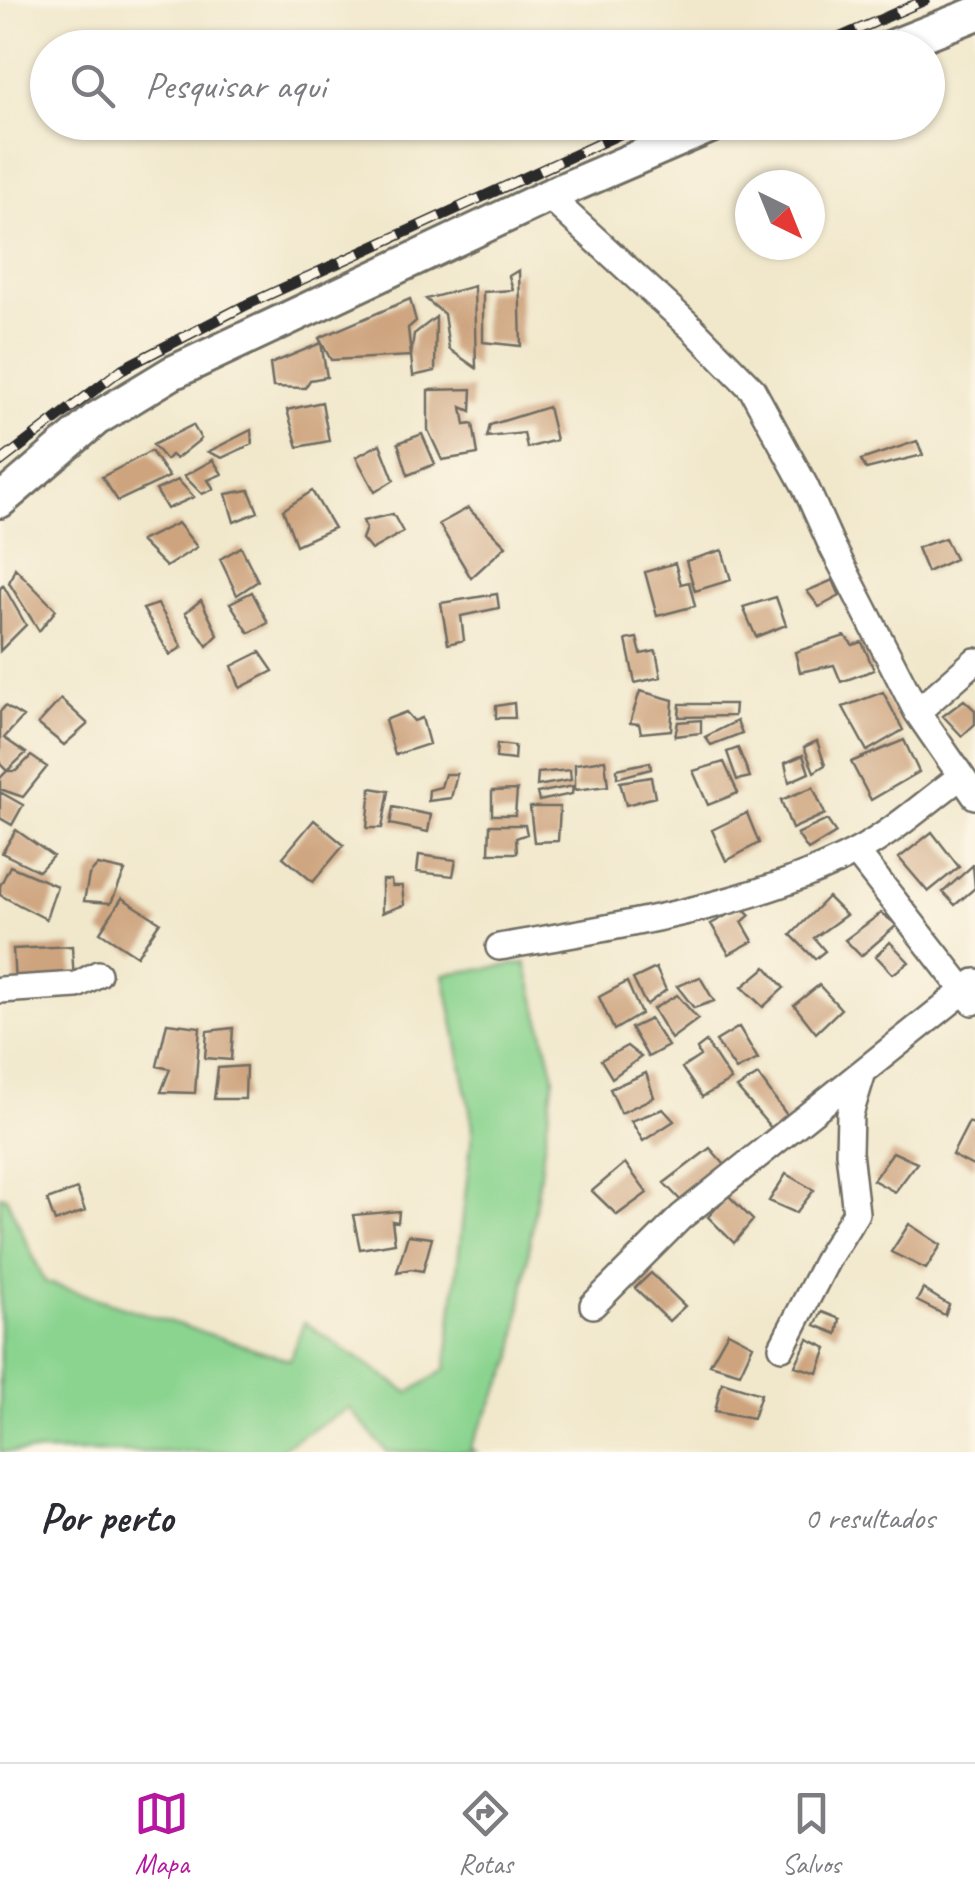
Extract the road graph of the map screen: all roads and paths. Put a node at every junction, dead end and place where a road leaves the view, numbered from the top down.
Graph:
1 (975, 14) edge
2 (935, 30) edge
3 (678, 140) edge
4 (548, 196) junction
5 (0, 500) edge
6 (975, 660) edge
7 (917, 712) junction
8 (968, 787) edge
9 (856, 852) junction
10 (499, 946) dead end
11 (98, 974) dead end
12 (0, 990) edge
13 (971, 993) edge
14 (862, 1075) junction
15 (593, 1305) dead end
16 (782, 1347) dead end

1 - 2 main road
3 - 4 main road
4 - 5 main road
4 - 7 street
6 - 7 street
7 - 8 street
8 - 9 street
9 - 10 street
9 - 13 street
11 - 12 street
13 - 14 street
14 - 15 street
14 - 16 street

